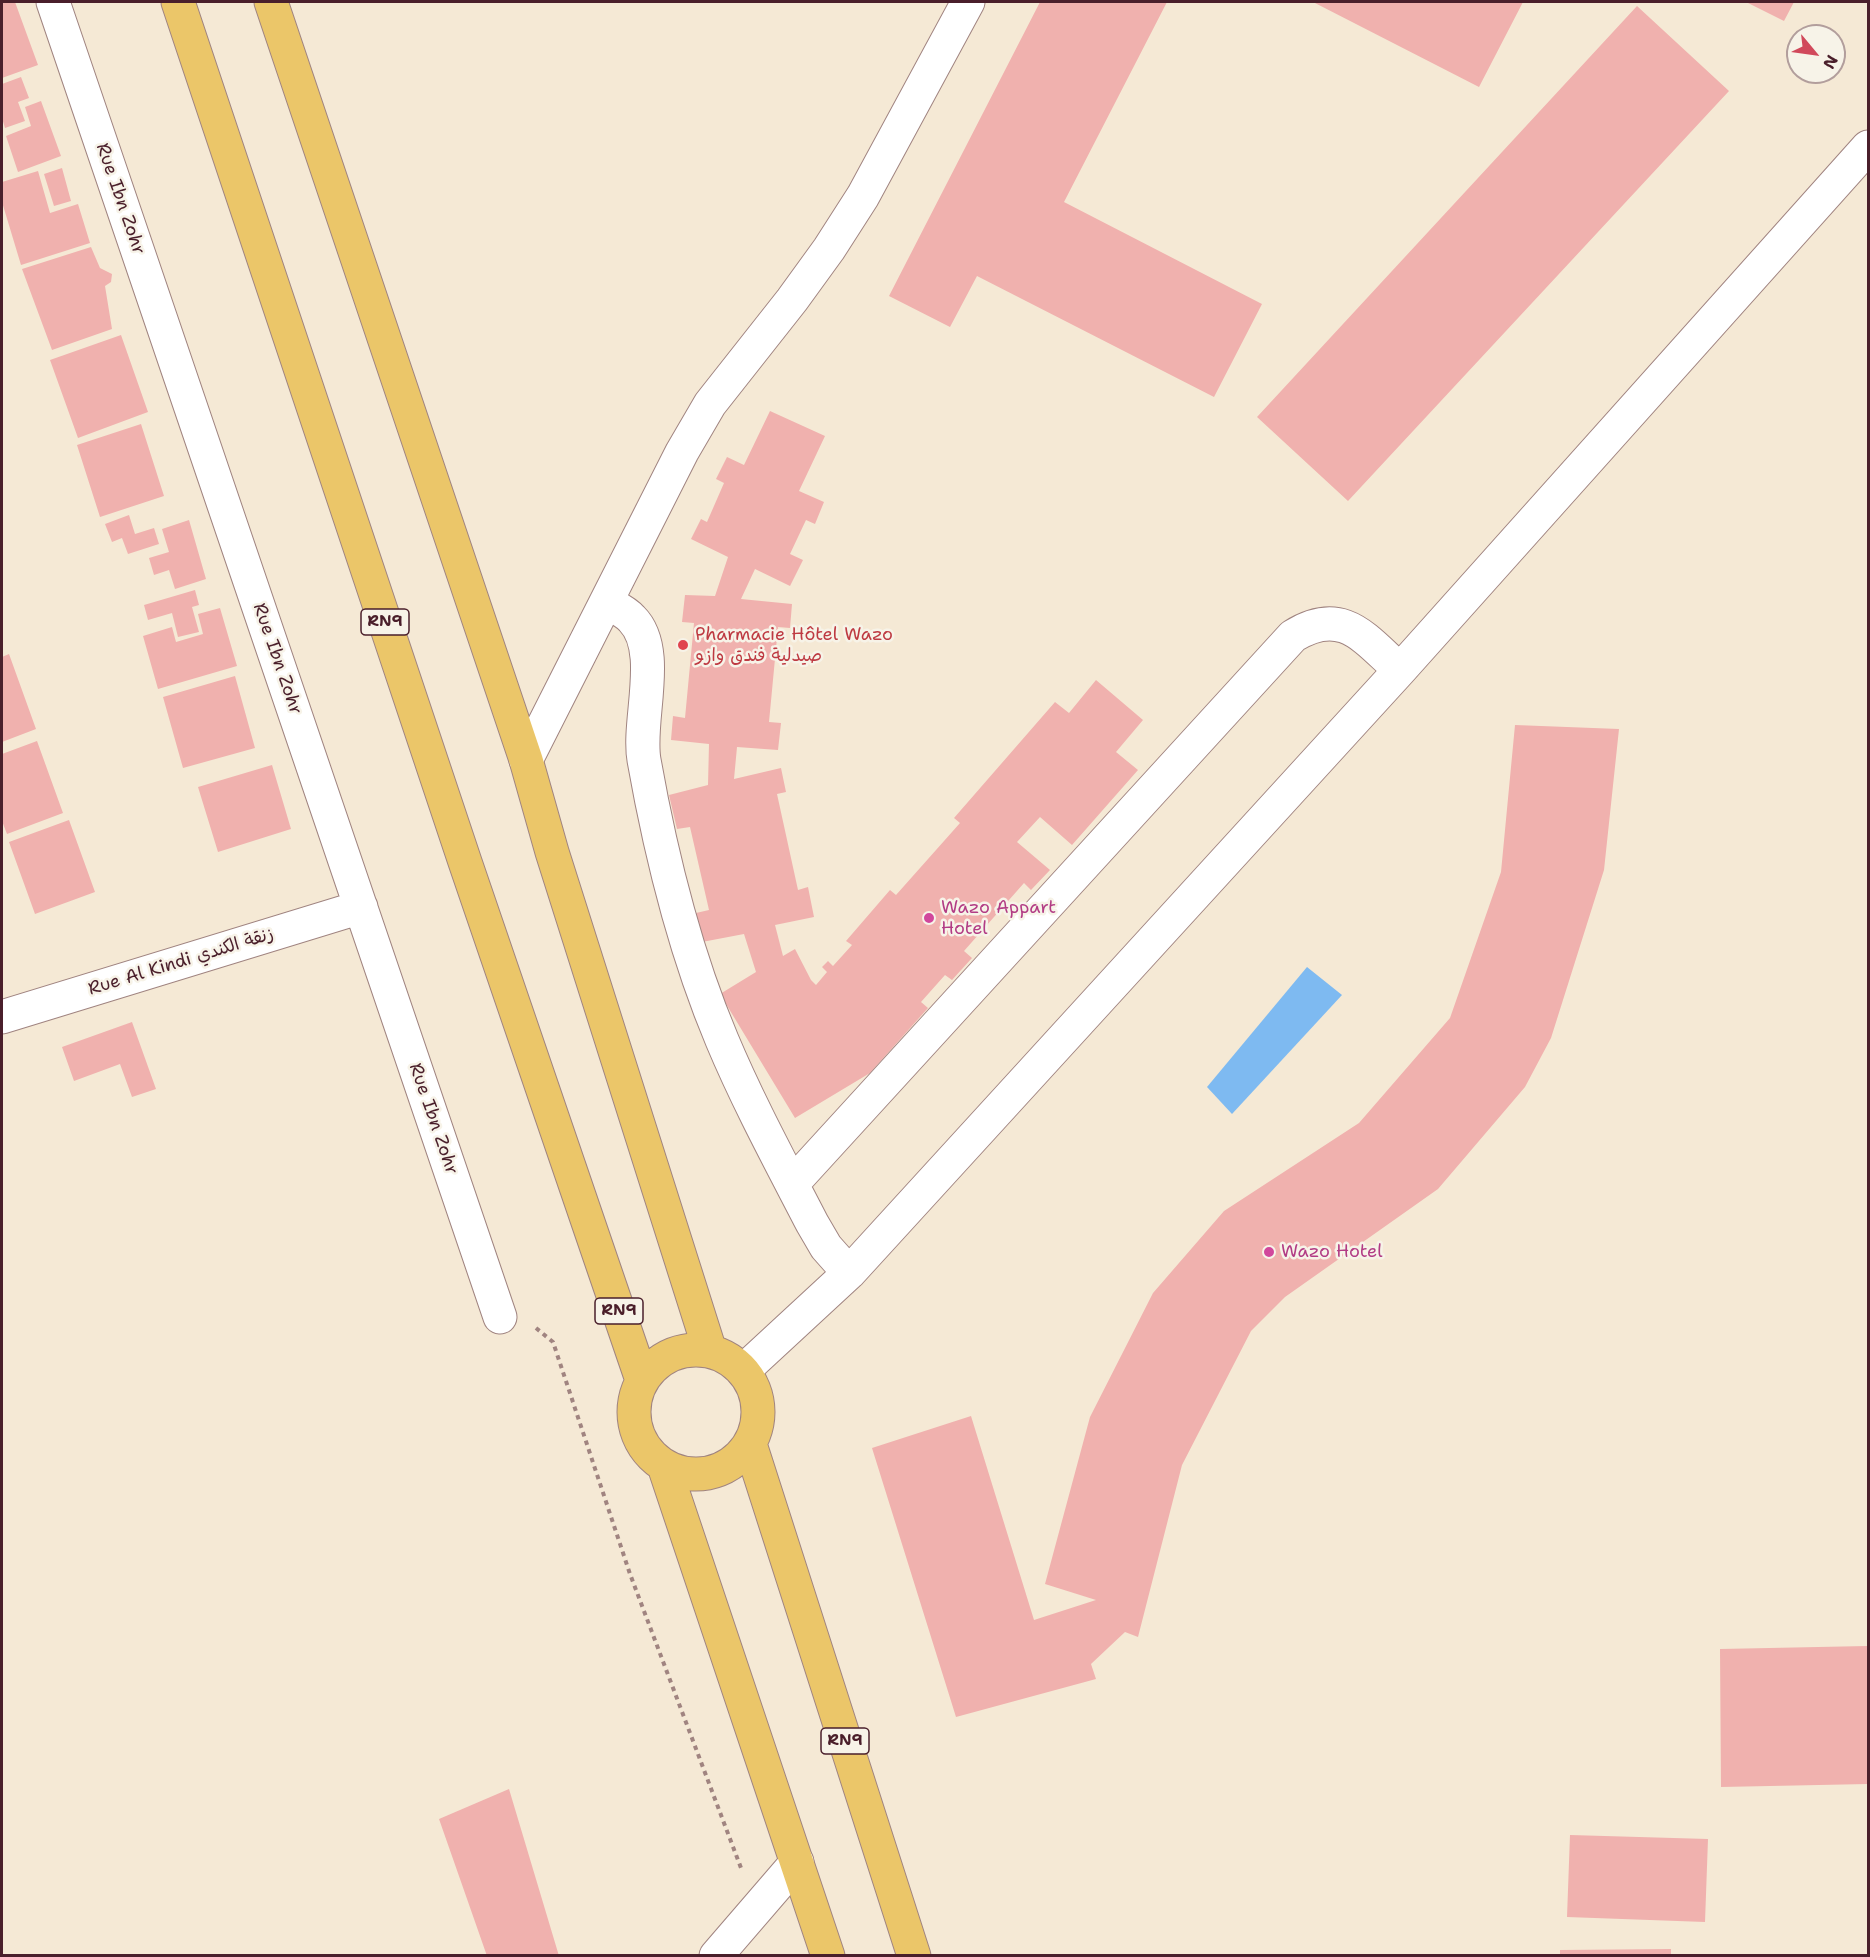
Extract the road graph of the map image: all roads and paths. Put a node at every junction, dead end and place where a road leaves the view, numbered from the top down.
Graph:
1 (53, 2) edge
2 (178, 2) edge
3 (271, 2) edge
4 (968, 2) edge
5 (1869, 147) edge
6 (606, 602) junction
7 (1400, 670) junction
8 (526, 759) junction
9 (361, 907) junction
10 (2, 1017) edge
11 (792, 1184) junction
12 (849, 1273) junction
13 (500, 1317) joint
14 (710, 1351) junction
15 (743, 1371) junction
16 (642, 1380) junction
17 (750, 1444) junction
18 (664, 1466) junction
19 (797, 1862) junction
20 (757, 1910) junction
21 (716, 1956) edge
22 (828, 1956) edge
23 (914, 1956) edge

1 - 9 street, Rue Ibn Zohr
2 - 16 main road, RN9
3 - 8 main road
4 - 6 street
5 - 7 street
6 - 8 street
6 - 11 street
7 - 11 street
7 - 12 street
8 - 14 main road
9 - 10 street, Rue Al Kindi زنقة الكندي
9 - 13 street, Rue Ibn Zohr
11 - 12 street
12 - 15 street
13 - 20 path
14 - 15 main road
14 - 16 main road
15 - 17 main road
16 - 18 main road
17 - 18 main road
17 - 23 main road, RN9
18 - 19 main road
19 - 20 street
19 - 22 main road
20 - 21 street

